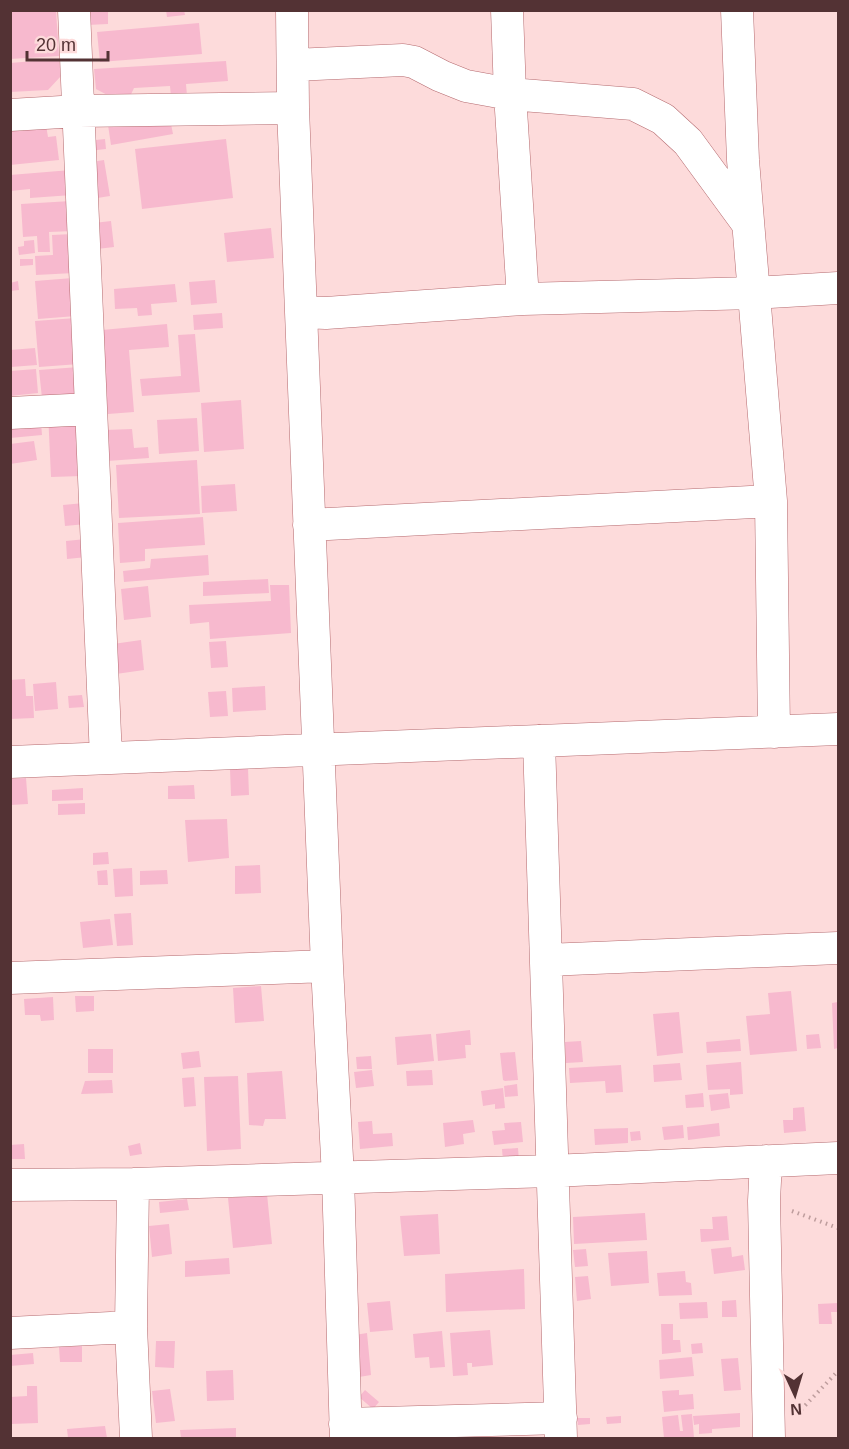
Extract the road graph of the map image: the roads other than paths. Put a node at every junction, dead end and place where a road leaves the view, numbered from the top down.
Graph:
1 (74, 10) edge
2 (292, 10) edge
3 (507, 10) edge
4 (736, 10) edge
5 (294, 65) junction
6 (510, 94) junction
7 (293, 108) junction
8 (79, 111) junction
9 (10, 115) edge
10 (748, 224) junction
11 (838, 288) edge
12 (754, 293) junction
13 (523, 299) junction
14 (301, 312) junction
15 (91, 409) junction
16 (10, 413) edge
17 (771, 501) junction
18 (309, 525) junction
19 (838, 729) edge
20 (774, 732) junction
21 (539, 741) junction
22 (319, 750) junction
23 (106, 758) junction
24 (10, 762) edge
25 (838, 948) edge
26 (546, 960) junction
27 (327, 966) junction
28 (10, 978) edge
29 (838, 1158) edge
30 (766, 1161) junction
31 (552, 1171) junction
32 (338, 1177) junction
33 (133, 1184) junction
34 (10, 1185) edge
35 (131, 1327) junction
36 (10, 1334) edge
37 (561, 1428) edge
38 (782, 1430) edge
39 (345, 1432) edge
40 (136, 1438) edge

1 - 8 street
2 - 5 street
3 - 6 street
4 - 10 street
5 - 6 street
5 - 7 street
6 - 10 street
6 - 13 street
7 - 8 street
7 - 14 street
8 - 9 street
8 - 15 street
10 - 12 street
11 - 12 street
12 - 13 street
12 - 17 street
13 - 14 street
14 - 18 street
15 - 16 street
15 - 23 street
17 - 18 street
17 - 20 street
18 - 22 street
19 - 20 street
20 - 21 street
21 - 22 street
21 - 26 street
22 - 23 street
22 - 27 street
23 - 24 street
25 - 26 street
26 - 31 street
27 - 28 street
27 - 32 street
29 - 30 street
30 - 31 street
30 - 38 street
31 - 32 street
31 - 37 street
32 - 33 street
32 - 39 street
33 - 34 street
33 - 35 street
35 - 36 street
35 - 40 street
37 - 39 street

